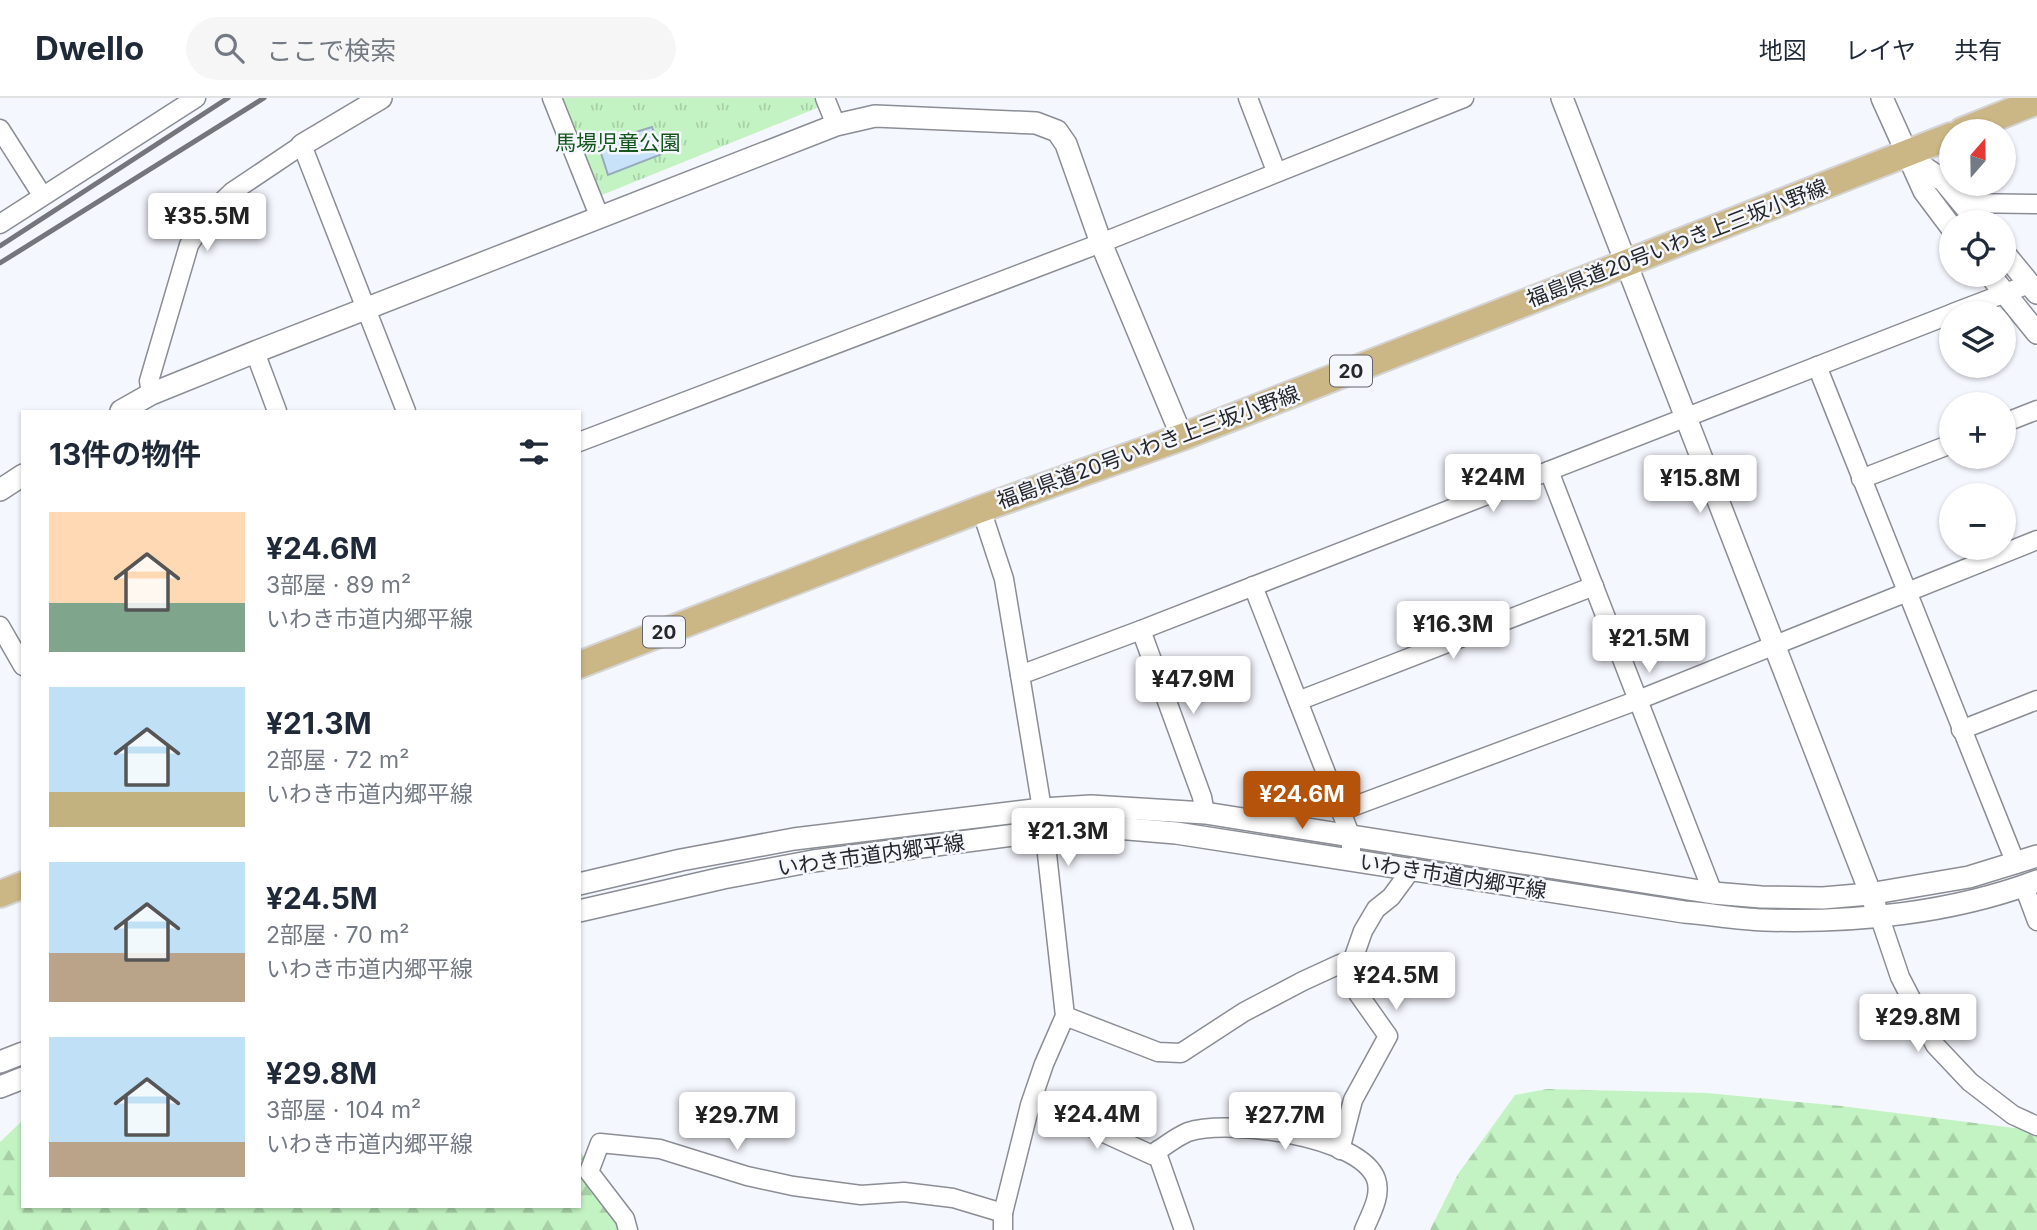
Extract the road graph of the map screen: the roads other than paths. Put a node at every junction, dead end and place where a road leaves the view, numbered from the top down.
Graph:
1 (196, 98) edge
2 (381, 98) edge
3 (551, 98) edge
4 (825, 98) edge
5 (1248, 98) edge
6 (1464, 98) edge
7 (1562, 98) edge
8 (1882, 98) edge
9 (2037, 101) edge
10 (1992, 119) edge
11 (836, 125) junction
12 (0, 129) edge
13 (1939, 141) edge
14 (302, 145) junction
15 (1906, 155) junction
16 (1276, 171) junction
17 (42, 195) junction
18 (1962, 203) junction
19 (2037, 204) edge
20 (1968, 210) edge
21 (1939, 211) edge
22 (600, 218) junction
23 (0, 224) edge
24 (1101, 243) junction
25 (1626, 263) junction
26 (2016, 267) edge
27 (2000, 287) edge
28 (2033, 288) edge
29 (2005, 293) junction
30 (1985, 301) edge
31 (367, 309) junction
32 (1939, 319) edge
33 (2037, 333) edge
34 (255, 352) junction
35 (1817, 366) junction
36 (151, 394) junction
37 (123, 410) edge
38 (277, 410) edge
39 (406, 410) edge
40 (2037, 410) edge
41 (1684, 418) junction
42 (2016, 418) edge
43 (1182, 437) junction
44 (581, 441) edge
45 (1939, 449) edge
46 (1549, 471) junction
47 (21, 476) edge
48 (1861, 479) junction
49 (0, 490) edge
50 (981, 509) junction
51 (2037, 540) edge
52 (1253, 586) junction
53 (1594, 586) junction
54 (1906, 592) junction
55 (0, 626) edge
56 (1141, 630) junction
57 (1773, 646) junction
58 (21, 663) edge
59 (581, 664) edge
60 (1020, 675) junction
61 (1638, 700) junction
62 (2037, 700) edge
63 (1298, 701) junction
64 (1961, 730) junction
65 (1341, 811) junction
66 (1205, 813) junction
67 (1043, 820) junction
68 (1351, 837) junction
69 (2037, 856) edge
70 (1352, 859) junction
71 (2016, 864) junction
72 (1411, 870) junction
73 (581, 884) edge
74 (2030, 884) edge
75 (21, 886) edge
76 (1713, 892) junction
77 (0, 894) edge
78 (1870, 894) junction
79 (581, 911) edge
80 (1879, 915) junction
81 (2037, 922) edge
82 (1352, 961) junction
83 (1065, 1016) junction
84 (21, 1054) edge
85 (0, 1062) edge
86 (21, 1079) edge
87 (0, 1087) edge
88 (1032, 1100) junction
89 (2037, 1126) edge
90 (1158, 1150) junction
91 (1340, 1150) junction
92 (1003, 1221) edge
93 (628, 1230) edge
94 (1184, 1230) edge
95 (1364, 1230) edge

1 - 17 street
2 - 14 street
3 - 22 street
4 - 11 street
5 - 16 street
6 - 16 street
7 - 25 street
8 - 15 street
9 - 10 main road
11 - 22 street
11 - 24 street
12 - 17 street
13 - 15 main road, 福島県道20号いわき上三坂小野線 / 20
14 - 31 street
14 - 36 street
15 - 18 street
15 - 21 street
15 - 25 main road, 福島県道20号いわき上三坂小野線 / 20
16 - 24 street
17 - 23 street
18 - 19 street
18 - 20 street
22 - 31 street
24 - 43 street
24 - 44 street
25 - 41 street
25 - 43 main road, 福島県道20号いわき上三坂小野線 / 20
26 - 28 street
27 - 29 street
28 - 29 street
29 - 30 street
29 - 33 street
31 - 34 street
31 - 39 street
32 - 35 street
34 - 36 street
34 - 38 street
35 - 41 street
35 - 48 street
36 - 37 street
40 - 42 street
41 - 46 street
41 - 57 street
43 - 50 main road, 福島県道20号いわき上三坂小野線 / 20
45 - 48 street
46 - 52 street
46 - 53 street
47 - 49 street
48 - 54 street
50 - 59 main road, 福島県道20号いわき上三坂小野線 / 20
50 - 60 street
51 - 54 street
52 - 56 street
52 - 63 street
53 - 61 street
53 - 63 street
54 - 57 street
54 - 64 street
55 - 58 street
56 - 60 street
56 - 66 street
57 - 61 street
57 - 78 street
60 - 67 street
61 - 65 street
61 - 76 street
62 - 64 street
63 - 65 street
64 - 71 street
65 - 68 street
66 - 67 street, いわき市道内郷平線
66 - 68 street, いわき市道内郷平線
67 - 70 street, いわき市道内郷平線
67 - 73 street, いわき市道内郷平線
67 - 79 street, いわき市道内郷平線
67 - 83 street
68 - 70 street
68 - 76 street, いわき市道内郷平線
69 - 71 street, いわき市道内郷平線
70 - 72 street, いわき市道内郷平線
71 - 78 street, いわき市道内郷平線
72 - 80 street, いわき市道内郷平線
72 - 82 street
74 - 80 street, いわき市道内郷平線
74 - 81 street
75 - 77 main road
76 - 78 street, いわき市道内郷平線
78 - 80 street
80 - 89 street
82 - 83 street
82 - 91 street
83 - 88 street
84 - 85 street
86 - 87 street
88 - 90 street
88 - 92 street
90 - 91 street
90 - 94 street
91 - 95 street
92 - 93 street

